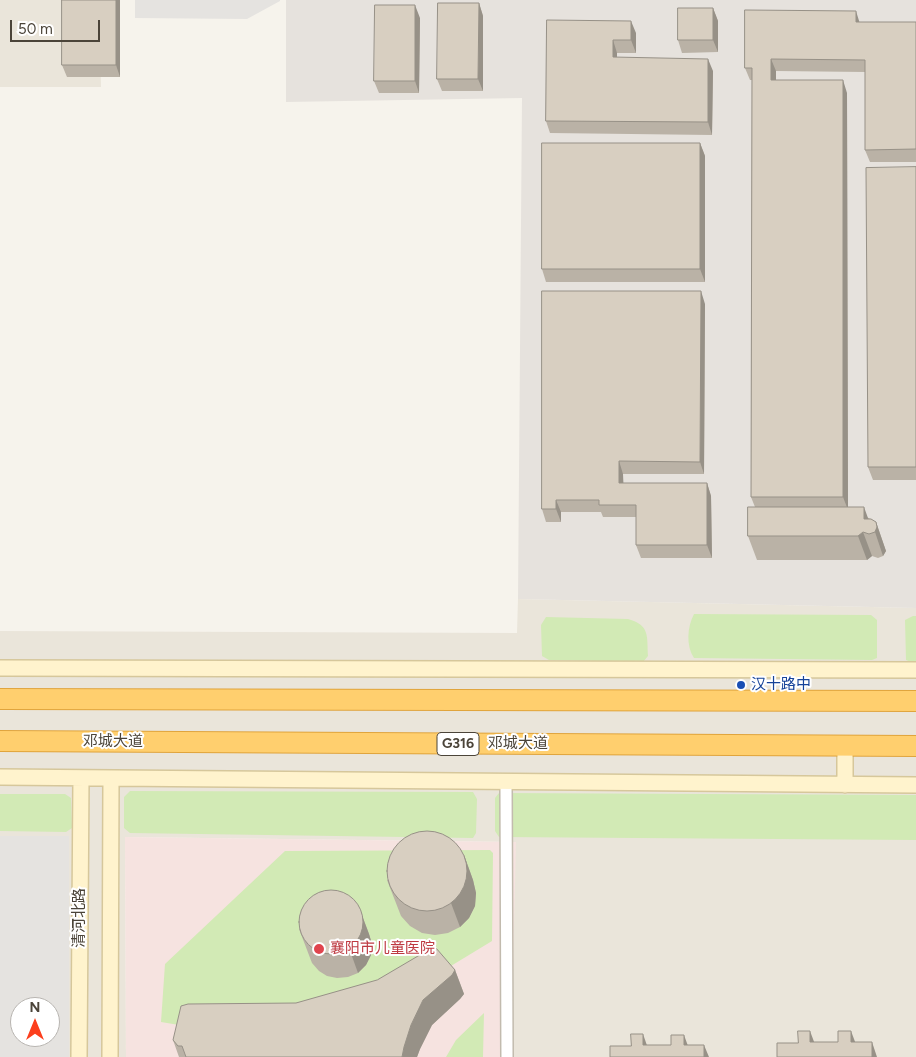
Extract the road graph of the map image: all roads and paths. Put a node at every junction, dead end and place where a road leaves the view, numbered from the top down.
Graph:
1 (0, 668) edge
2 (916, 670) edge
3 (0, 699) edge
4 (916, 701) edge
5 (0, 741) edge
6 (845, 746) junction
7 (916, 746) edge
8 (0, 777) edge
9 (80, 778) junction
10 (111, 778) junction
11 (506, 782) junction
12 (845, 785) junction
13 (916, 785) edge
14 (79, 1057) edge
15 (110, 1057) edge
16 (507, 1057) edge

1 - 2 street
3 - 4 highway
5 - 6 highway, 邓城大道 / G316
6 - 7 highway, 邓城大道 / G316
6 - 12 street
8 - 9 street
9 - 10 street
9 - 14 street, 清河北路
10 - 11 street
10 - 15 street, 清河北路
11 - 12 street
11 - 16 street
12 - 13 street

